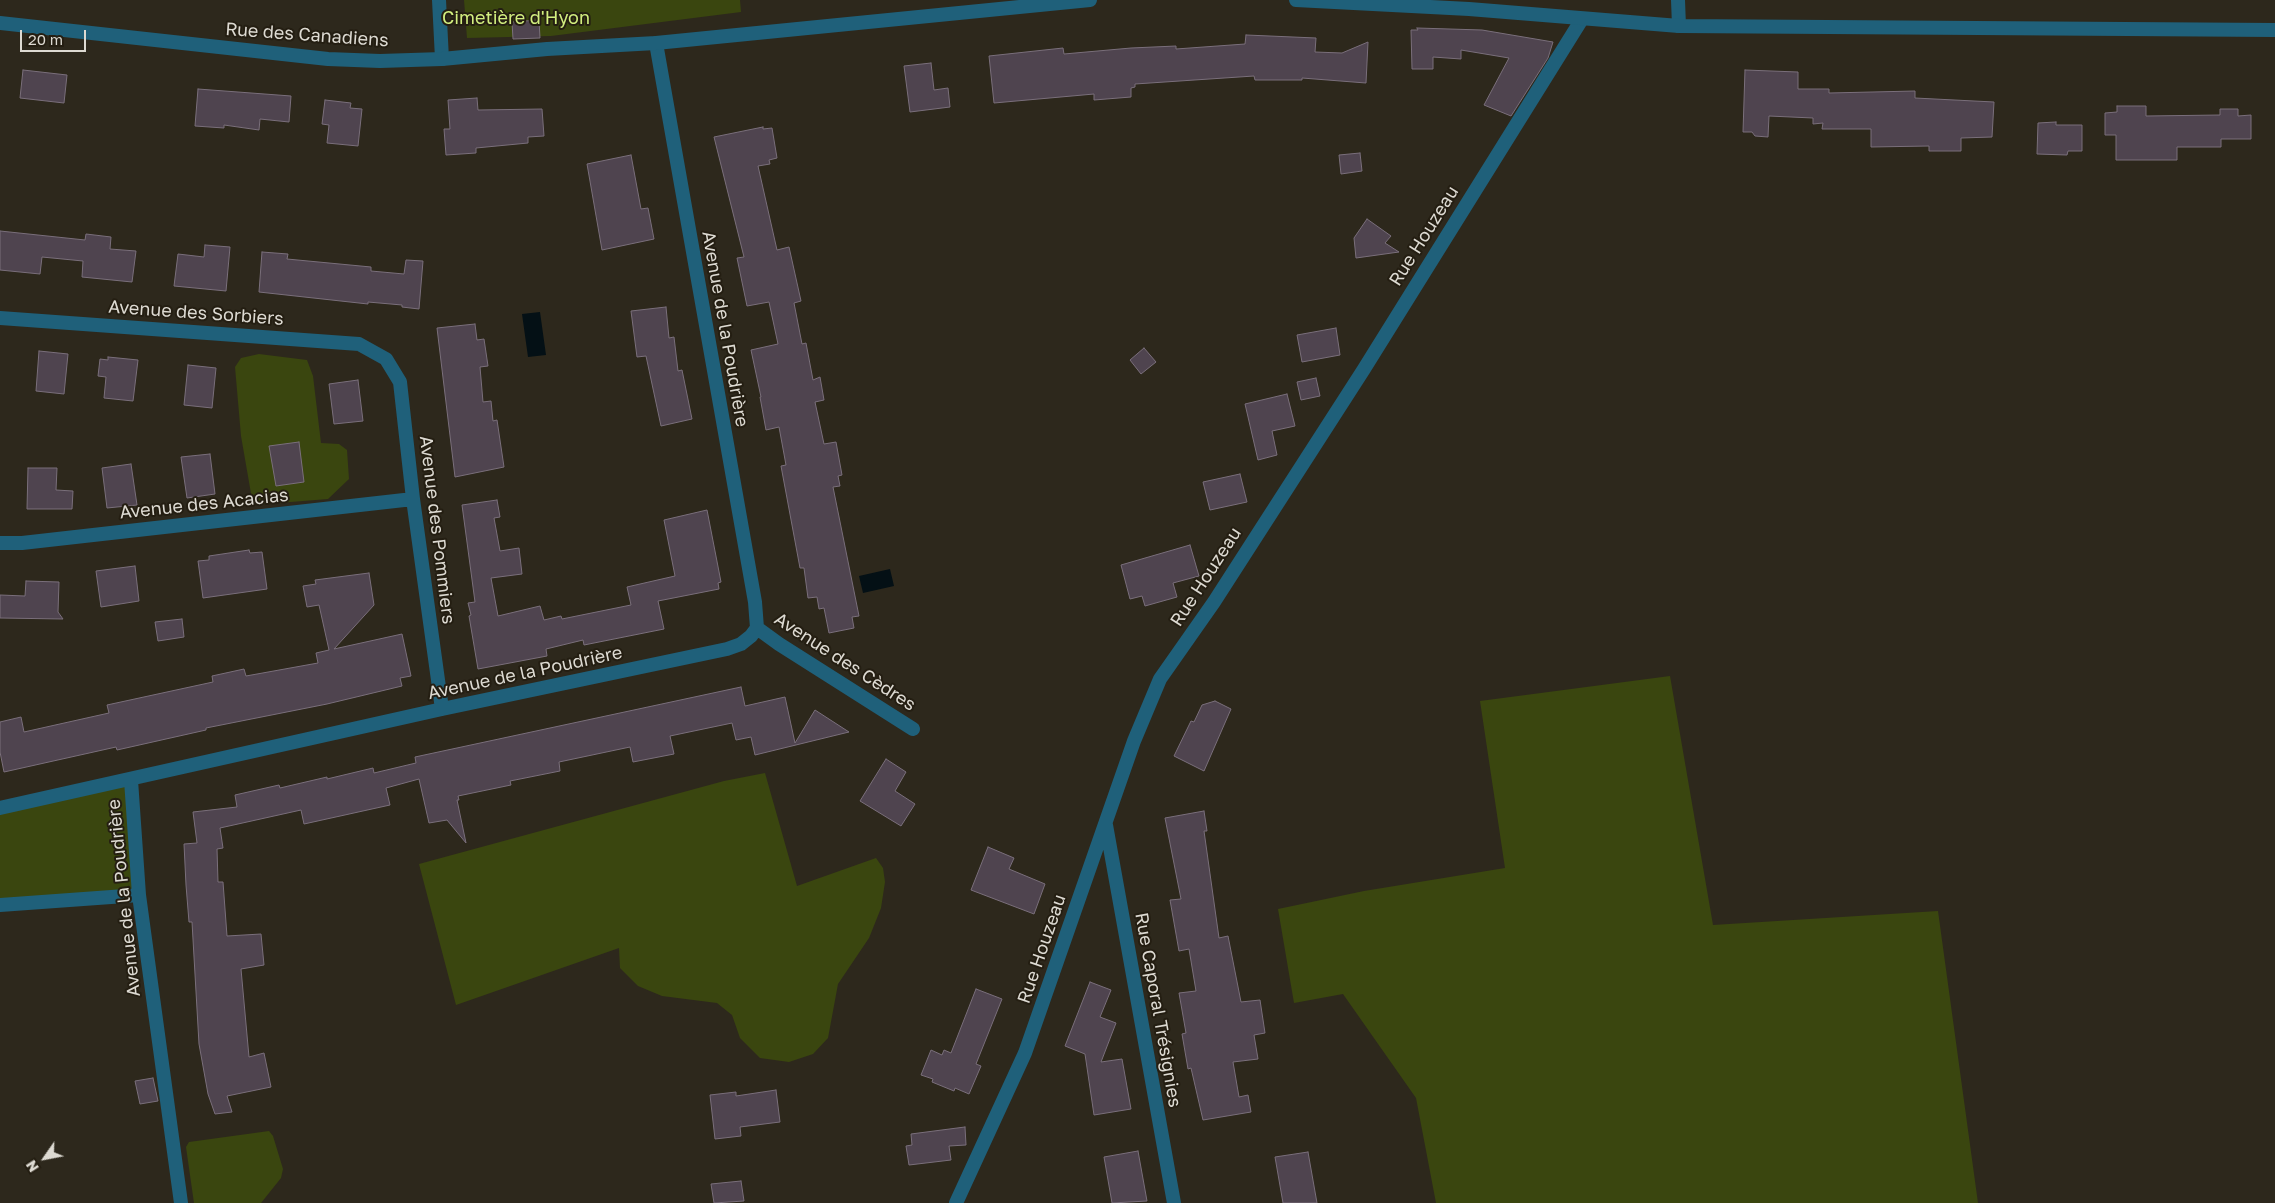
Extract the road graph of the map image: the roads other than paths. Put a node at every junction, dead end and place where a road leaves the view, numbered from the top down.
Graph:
1 (439, 0) edge
2 (1090, 0) edge
3 (1296, 0) edge
4 (1678, 0) edge
5 (1582, 19) junction
6 (0, 23) edge
7 (1679, 26) junction
8 (2275, 30) edge
9 (656, 43) junction
10 (442, 59) junction
11 (0, 318) edge
12 (386, 359) joint
13 (413, 499) junction
14 (0, 543) edge
15 (757, 628) junction
16 (442, 709) junction
17 (913, 729) dead end
18 (131, 780) junction
19 (0, 808) edge
20 (1106, 823) junction
21 (139, 895) junction
22 (0, 905) edge
23 (181, 1203) edge
24 (956, 1203) edge
25 (1174, 1203) edge

1 - 10 street
2 - 9 street, Rue des Canadiens
3 - 5 street
4 - 7 street
5 - 7 street
5 - 20 street, Rue Houzeau
6 - 10 street, Rue des Canadiens
7 - 8 street
9 - 10 street, Rue des Canadiens
9 - 15 street, Avenue de la Poudrière
11 - 12 street, Avenue des Sorbiers
12 - 13 street, Avenue des Pommiers
13 - 14 street, Avenue des Acacias
13 - 16 street, Avenue des Pommiers
15 - 16 street, Avenue de la Poudrière
15 - 17 street, Avenue des Cèdres
16 - 18 street, Avenue de la Poudrière
18 - 19 street
18 - 21 street, Avenue de la Poudrière
20 - 24 street, Rue Houzeau
20 - 25 street, Rue Caporal Trésignies
21 - 22 street
21 - 23 street, Avenue de la Poudrière

